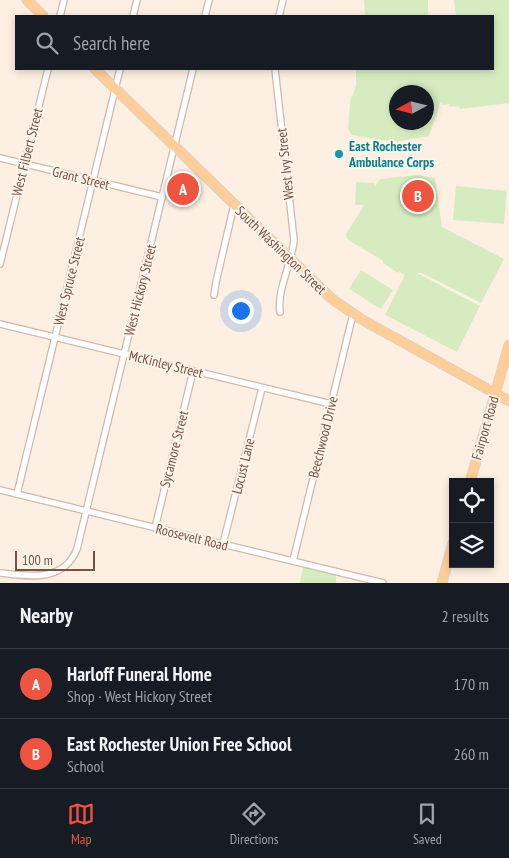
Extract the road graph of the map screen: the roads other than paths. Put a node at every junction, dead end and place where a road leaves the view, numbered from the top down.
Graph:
1 (27, 0) edge
2 (64, 0) edge
3 (137, 0) edge
4 (209, 0) edge
5 (283, 0) edge
6 (42, 15) edge
7 (60, 15) edge
8 (133, 15) edge
9 (205, 15) edge
10 (279, 15) edge
11 (48, 70) edge
12 (96, 70) edge
13 (120, 70) edge
14 (193, 70) edge
15 (275, 70) edge
16 (115, 89) junction
17 (174, 146) junction
18 (0, 158) edge
19 (25, 164) junction
20 (94, 181) junction
21 (162, 197) junction
22 (234, 205) junction
23 (290, 259) junction
24 (0, 264) edge
25 (214, 295) dead end
26 (280, 312) dead end
27 (353, 314) junction
28 (0, 324) edge
29 (56, 337) junction
30 (509, 345) edge
31 (124, 354) junction
32 (193, 371) junction
33 (262, 388) junction
34 (495, 394) junction
35 (509, 402) edge
36 (331, 404) junction
37 (471, 478) edge
38 (0, 490) edge
39 (17, 494) junction
40 (86, 510) junction
41 (155, 528) junction
42 (224, 544) junction
43 (449, 558) edge
44 (293, 561) junction
45 (0, 573) edge
46 (383, 583) edge
47 (442, 583) edge

1 - 6 main road
2 - 7 street
3 - 8 street
4 - 9 street
5 - 10 street
11 - 19 street, West Filbert Street
12 - 16 main road, South Washington Street
13 - 16 street, West Spruce Street
14 - 17 street, West Hickory Street
15 - 23 street, West Ivy Street
16 - 17 main road, South Washington Street
16 - 20 street, West Spruce Street
17 - 21 street, West Hickory Street
17 - 22 main road, South Washington Street
18 - 19 street, Grant Street
19 - 20 street, Grant Street
19 - 24 street, West Filbert Street
20 - 21 street, Grant Street
20 - 29 street, West Spruce Street
21 - 31 street, West Hickory Street
22 - 23 main road, South Washington Street
22 - 25 street
23 - 26 street, West Ivy Street
23 - 27 main road, South Washington Street
27 - 34 main road, South Washington Street
27 - 36 street, Beechwood Drive
28 - 29 street, McKinley Street
29 - 31 street, McKinley Street
29 - 39 street, West Spruce Street
30 - 34 main road, Fairport Road
31 - 32 street, McKinley Street
31 - 40 street, West Hickory Street
32 - 33 street, McKinley Street
32 - 41 street, Sycamore Street
33 - 36 street, McKinley Street
33 - 42 street, Locust Lane
34 - 35 main road, South Washington Street
34 - 37 main road, Fairport Road
36 - 44 street, Beechwood Drive
38 - 39 street, Roosevelt Road
39 - 40 street, Roosevelt Road
40 - 41 street, Roosevelt Road
40 - 45 street, West Hickory Street
41 - 42 street, Roosevelt Road
42 - 44 street, Roosevelt Road
43 - 47 main road
44 - 46 street, Roosevelt Road

